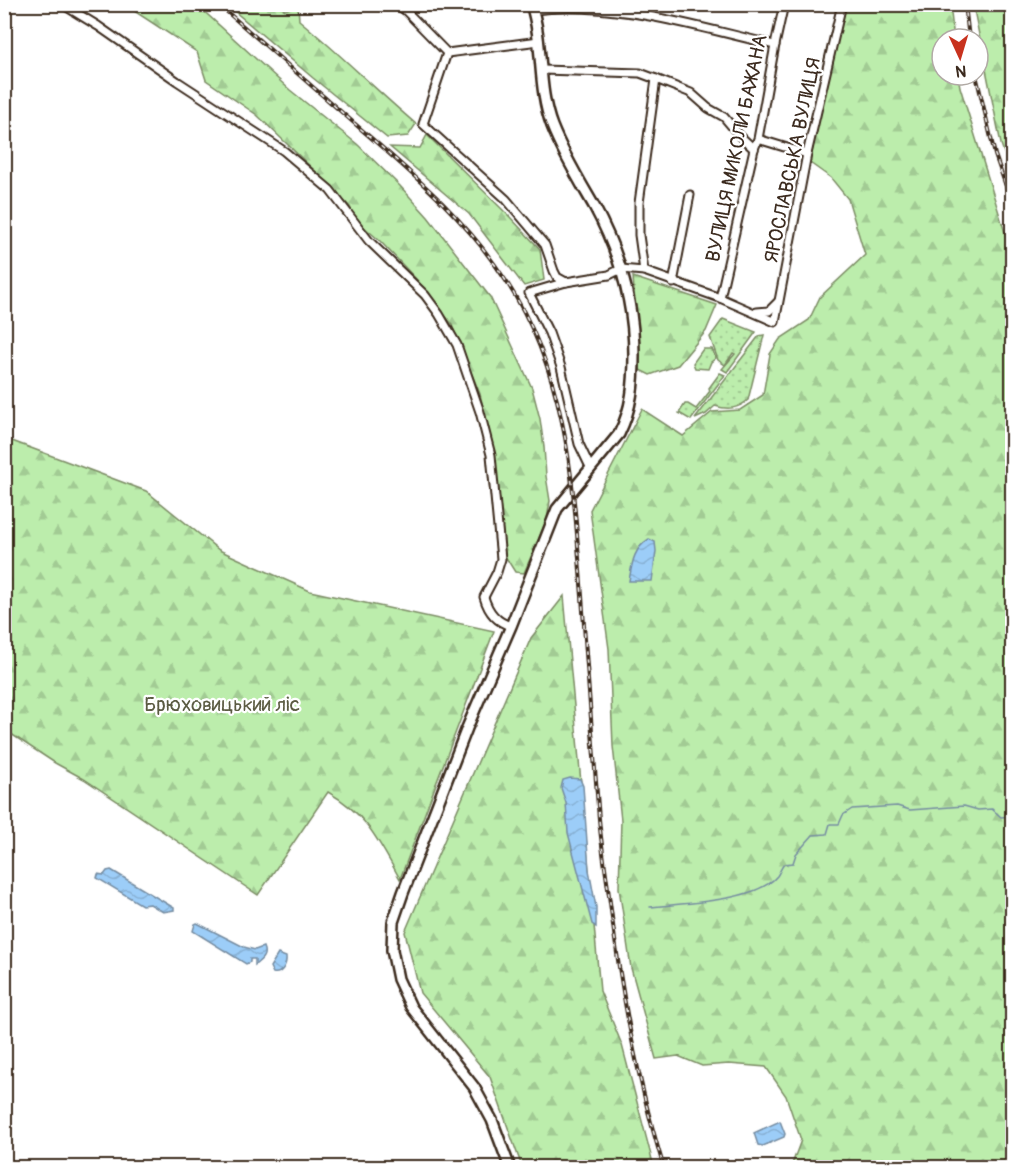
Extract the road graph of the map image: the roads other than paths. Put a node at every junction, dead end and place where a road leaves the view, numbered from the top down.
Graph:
1 (63, 4) edge
2 (396, 4) edge
3 (647, 4) edge
4 (784, 4) edge
5 (842, 4) edge
6 (532, 7) edge
7 (644, 15) junction
8 (539, 41) junction
9 (775, 45) junction
10 (447, 53) junction
11 (542, 70) junction
12 (656, 79) junction
13 (758, 139) junction
14 (754, 149) junction
15 (807, 154) junction
16 (690, 195) dead end
17 (621, 269) junction
18 (644, 272) junction
19 (566, 282) junction
20 (673, 283) junction
21 (720, 298) junction
22 (780, 300) junction
23 (752, 312) junction
24 (591, 469) junction
25 (511, 626) junction
26 (510, 1167) edge

1 - 25 street
2 - 10 street
3 - 7 street
4 - 9 street, ВУЛИЦЯ МИКОЛИ БАЖАНА
5 - 15 street, ЯРОСЛАВСЬКА ВУЛИЦЯ
6 - 7 street
6 - 8 main road
7 - 9 street
8 - 10 street
8 - 11 main road
9 - 13 street, ВУЛИЦЯ МИКОЛИ БАЖАНА
10 - 19 street
11 - 12 street
11 - 17 main road
12 - 14 street
12 - 18 street
13 - 14 street, ВУЛИЦЯ МИКОЛИ БАЖАНА
13 - 15 street
14 - 21 street, ВУЛИЦЯ МИКОЛИ БАЖАНА
15 - 22 street, ЯРОСЛАВСЬКА ВУЛИЦЯ
16 - 20 street
17 - 18 street
17 - 19 street
17 - 24 main road
18 - 20 street
19 - 24 street
20 - 21 street
21 - 23 street
22 - 23 street
22 - 23 street, ЯРОСЛАВСЬКА ВУЛИЦЯ
24 - 25 main road
25 - 26 main road

